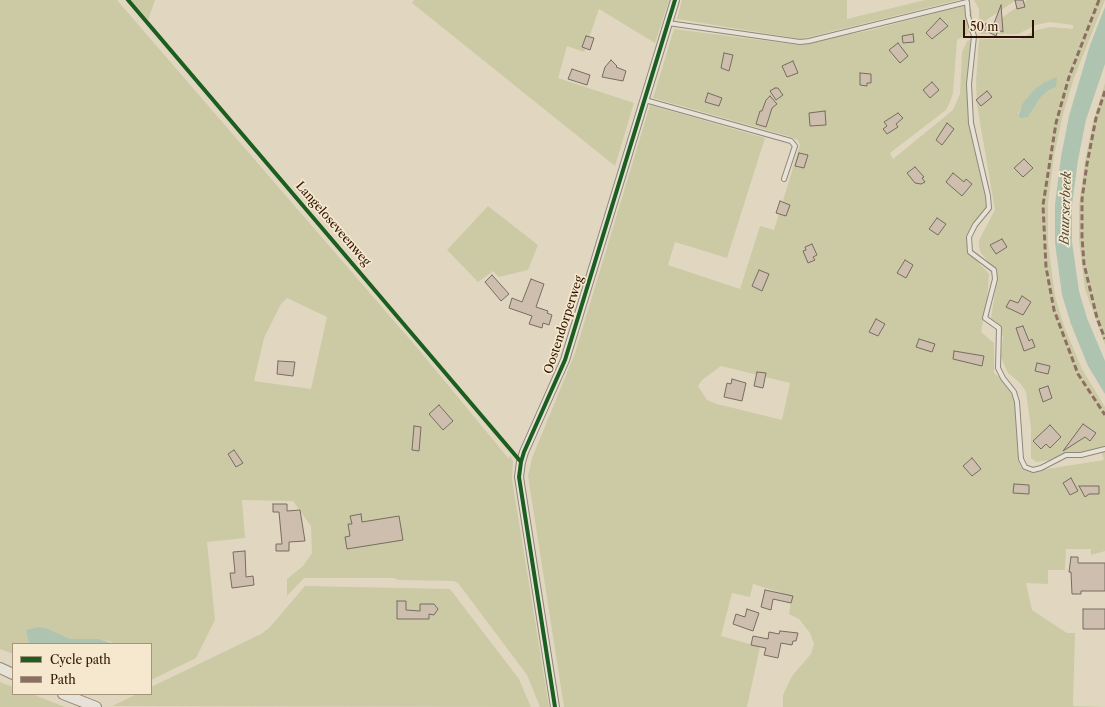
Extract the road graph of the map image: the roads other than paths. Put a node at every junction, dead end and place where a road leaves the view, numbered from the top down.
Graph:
1 (675, 0) edge
2 (668, 23) junction
3 (645, 100) junction
4 (784, 179) dead end
5 (1105, 449) edge
6 (0, 668) edge
7 (12, 674) edge
8 (66, 695) edge
9 (96, 707) edge
10 (555, 707) edge

1 - 2 street, Oostendorperweg
2 - 3 street, Oostendorperweg
2 - 5 lane
3 - 4 lane
3 - 10 street, Oostendorperweg
6 - 7 street
8 - 9 street

